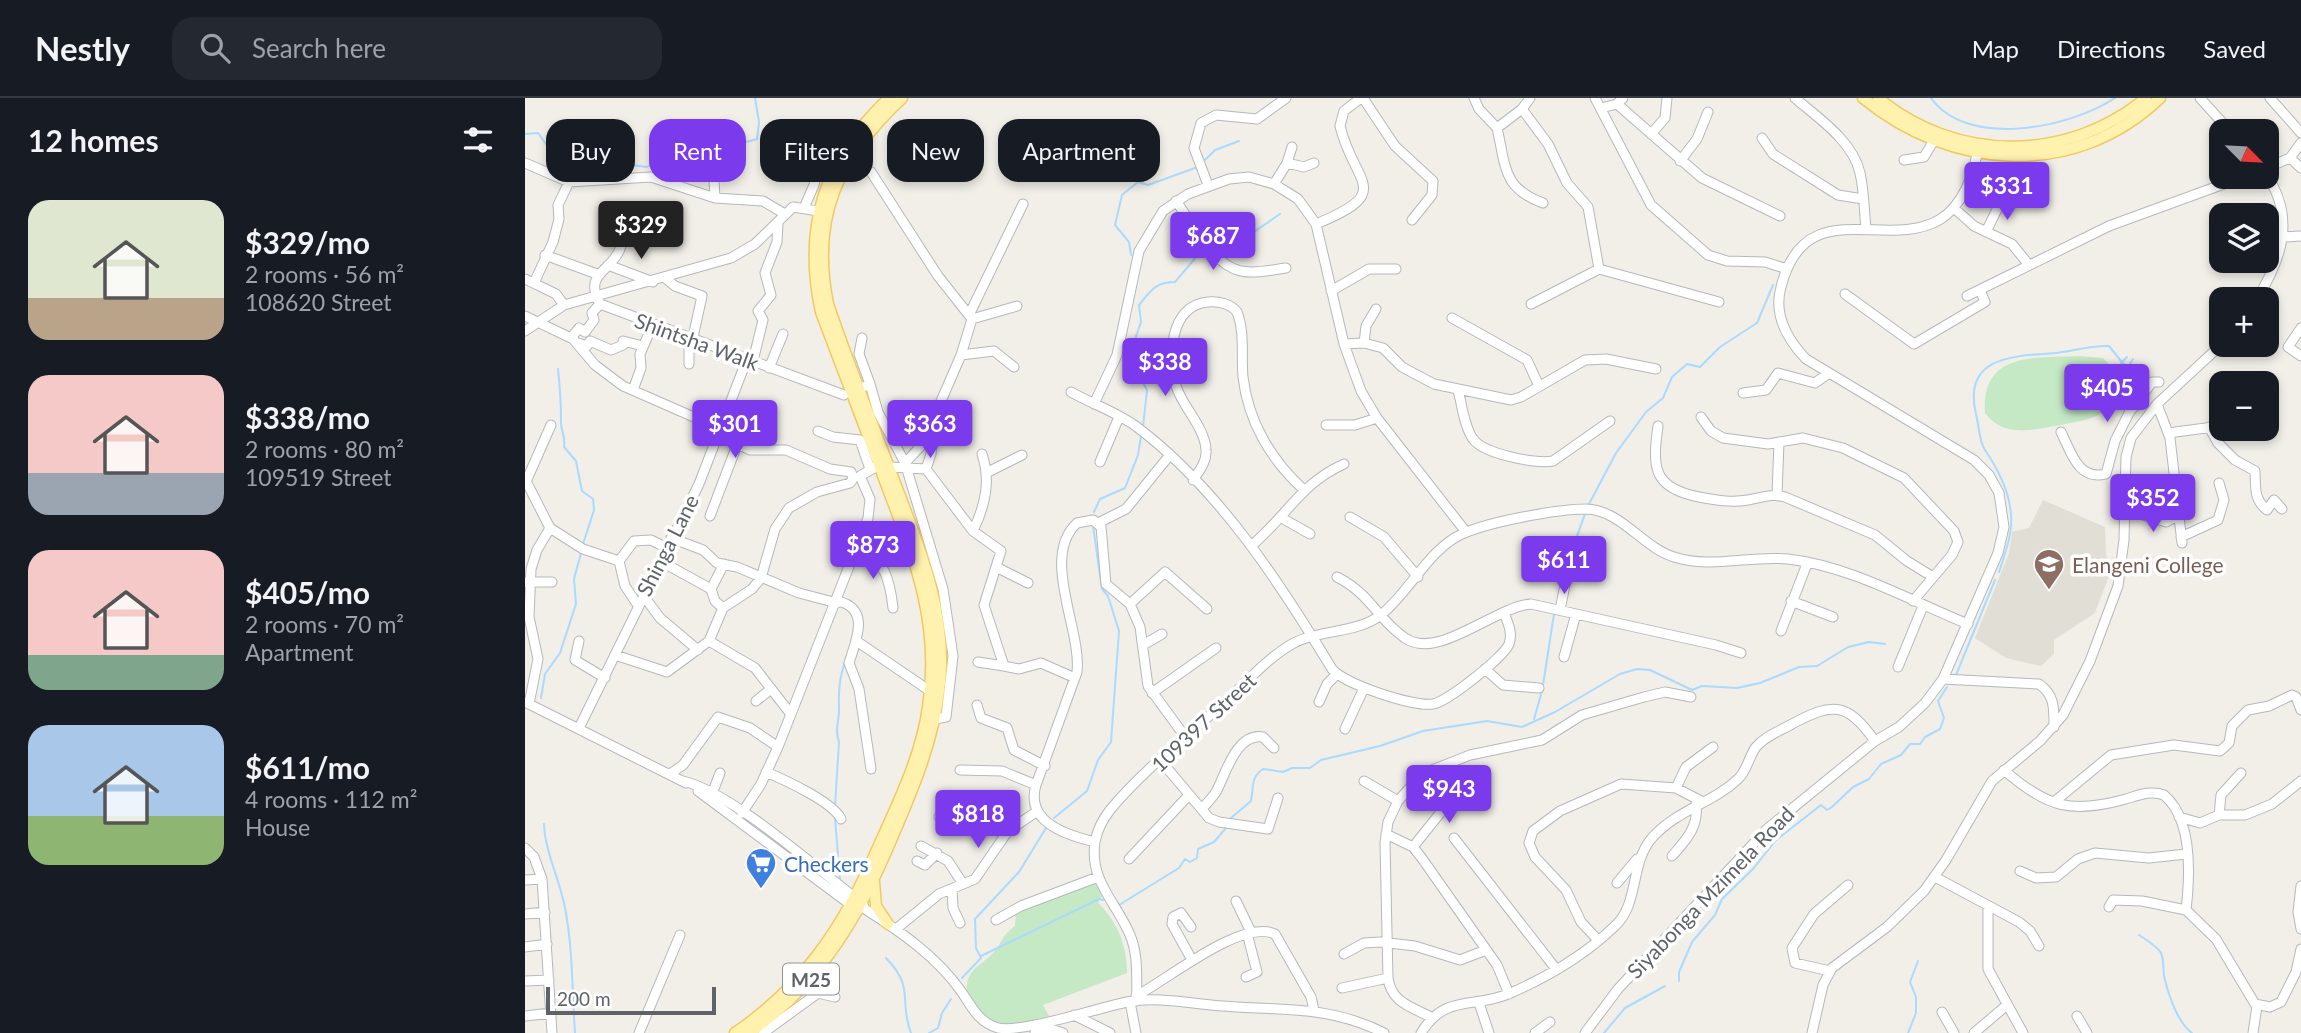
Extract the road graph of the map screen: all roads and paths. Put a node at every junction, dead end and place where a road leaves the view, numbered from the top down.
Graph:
1 (902, 98) edge
2 (1286, 98) edge
3 (1362, 98) edge
4 (1474, 98) edge
5 (1530, 98) edge
6 (1595, 98) edge
7 (1667, 98) edge
8 (1795, 98) edge
9 (1863, 98) edge
10 (1878, 98) edge
11 (2146, 98) edge
12 (2160, 98) edge
13 (2200, 98) edge
14 (2270, 98) edge
15 (1620, 101) edge
16 (887, 105) edge
17 (1601, 108) junction
18 (1522, 109) junction
19 (1708, 112) dead end
20 (2219, 119) edge
21 (1497, 128) junction
22 (2301, 133) edge
23 (1651, 134) junction
24 (1762, 138) dead end
25 (1933, 142) junction
26 (2301, 143) edge
27 (1292, 147) dead end
28 (1978, 149) junction
29 (2290, 158) junction
30 (1905, 160) dead end
31 (1680, 161) junction
32 (525, 163) edge
33 (1287, 163) junction
34 (1314, 163) dead end
35 (2279, 163) edge
36 (2301, 167) edge
37 (546, 172) edge
38 (873, 175) edge
39 (635, 178) edge
40 (569, 182) edge
41 (714, 182) edge
42 (815, 182) edge
43 (1274, 184) junction
44 (1208, 185) junction
45 (2209, 189) edge
46 (2274, 189) edge
47 (715, 198) junction
48 (1863, 199) junction
49 (2002, 199) dead end
50 (1177, 201) junction
51 (1543, 203) dead end
52 (1023, 204) dead end
53 (804, 208) junction
54 (1954, 208) junction
55 (823, 212) junction
56 (785, 214) junction
57 (1780, 216) dead end
58 (1412, 220) dead end
59 (778, 223) junction
60 (1315, 225) junction
61 (1866, 228) junction
62 (622, 231) dead end
63 (1986, 232) junction
64 (2301, 236) edge
65 (2284, 237) junction
66 (545, 256) junction
67 (608, 265) junction
68 (2029, 265) junction
69 (1286, 268) dead end
70 (1396, 269) dead end
71 (1599, 269) junction
72 (1787, 270) junction
73 (597, 274) junction
74 (665, 278) junction
75 (529, 281) edge
76 (653, 282) junction
77 (2264, 287) edge
78 (1980, 290) junction
79 (1331, 291) junction
80 (1845, 294) dead end
81 (1967, 296) dead end
82 (598, 300) junction
83 (1719, 302) dead end
84 (1531, 304) dead end
85 (564, 305) junction
86 (1017, 306) dead end
87 (1376, 309) dead end
88 (525, 316) edge
89 (971, 317) junction
90 (1453, 318) dead end
91 (537, 321) junction
92 (653, 324) junction
93 (2301, 328) edge
94 (525, 331) edge
95 (783, 334) dead end
96 (691, 337) junction
97 (862, 338) dead end
98 (574, 340) junction
99 (1364, 343) junction
100 (1344, 344) junction
101 (643, 345) junction
102 (961, 355) junction
103 (2209, 356) edge
104 (2301, 356) edge
105 (750, 360) junction
106 (689, 365) dead end
107 (1014, 367) dead end
108 (769, 368) junction
109 (1656, 369) dead end
110 (1829, 373) junction
111 (2159, 382) dead end
112 (1539, 386) junction
113 (633, 390) junction
114 (856, 390) junction
115 (1458, 390) junction
116 (1071, 392) dead end
117 (1743, 394) dead end
118 (1094, 404) junction
119 (2157, 404) junction
120 (1119, 417) junction
121 (1702, 417) dead end
122 (1377, 418) junction
123 (1609, 421) dead end
124 (551, 425) dead end
125 (1326, 425) dead end
126 (1658, 426) dead end
127 (2209, 427) edge
128 (818, 430) dead end
129 (720, 432) junction
130 (2061, 432) dead end
131 (2168, 433) junction
132 (932, 434) junction
133 (2217, 441) edge
134 (1779, 442) junction
135 (737, 445) junction
136 (982, 454) dead end
137 (1022, 455) dead end
138 (1169, 456) junction
139 (1100, 462) dead end
140 (1344, 464) dead end
141 (905, 465) junction
142 (879, 467) junction
143 (926, 469) junction
144 (988, 472) junction
145 (1193, 480) junction
146 (526, 483) edge
147 (2219, 483) dead end
148 (1303, 489) junction
149 (1777, 495) junction
150 (2124, 509) junction
151 (2282, 509) dead end
152 (2178, 515) junction
153 (711, 516) dead end
154 (1350, 517) dead end
155 (1282, 518) junction
156 (2166, 522) junction
157 (1098, 523) junction
158 (550, 528) junction
159 (973, 531) junction
160 (1465, 532) junction
161 (1310, 534) dead end
162 (2181, 537) junction
163 (669, 543) junction
164 (1251, 545) junction
165 (858, 546) junction
166 (929, 557) junction
167 (619, 561) junction
168 (662, 562) junction
169 (724, 564) junction
170 (1807, 564) junction
171 (996, 567) junction
172 (1567, 575) dead end
173 (528, 577) edge
174 (1336, 577) dead end
175 (1418, 577) junction
176 (1933, 577) junction
177 (761, 578) junction
178 (552, 582) dead end
179 (1028, 583) dead end
180 (711, 589) junction
181 (643, 595) junction
182 (1791, 601) junction
183 (1913, 601) junction
184 (838, 602) junction
185 (637, 604) junction
186 (1130, 604) junction
187 (1923, 606) junction
188 (723, 608) junction
189 (893, 608) dead end
190 (1207, 609) dead end
191 (1560, 610) junction
192 (1504, 613) junction
193 (1576, 614) junction
194 (1381, 615) junction
195 (527, 617) edge
196 (1833, 617) dead end
197 (1968, 624) junction
198 (1781, 631) dead end
199 (1162, 634) dead end
200 (1311, 635) junction
201 (579, 641) dead end
202 (709, 641) junction
203 (857, 642) junction
204 (1143, 645) junction
205 (1216, 648) dead end
206 (698, 650) junction
207 (1741, 653) dead end
208 (615, 654) junction
209 (1564, 657) dead end
210 (978, 662) dead end
211 (1004, 666) junction
212 (1898, 667) dead end
213 (1485, 669) junction
214 (1336, 675) junction
215 (605, 678) junction
216 (1076, 678) junction
217 (1943, 679) junction
218 (1364, 688) junction
219 (1539, 688) dead end
220 (771, 689) junction
221 (930, 691) junction
222 (1152, 693) junction
223 (1692, 697) dead end
224 (756, 701) dead end
225 (1319, 702) dead end
226 (527, 703) edge
227 (978, 705) dead end
228 (2301, 710) edge
229 (790, 713) junction
230 (2054, 727) junction
231 (579, 728) junction
232 (1345, 729) dead end
233 (1186, 738) junction
234 (1875, 741) junction
235 (778, 747) junction
236 (1713, 747) dead end
237 (1274, 748) dead end
238 (1161, 761) junction
239 (1045, 766) junction
240 (871, 769) dead end
241 (960, 770) dead end
242 (2004, 770) junction
243 (766, 772) junction
244 (720, 773) dead end
245 (2241, 773) dead end
246 (670, 774) junction
247 (683, 781) junction
248 (1364, 781) dead end
249 (2301, 781) edge
250 (1036, 785) junction
251 (1675, 788) junction
252 (712, 794) junction
253 (1189, 795) junction
254 (1479, 796) dead end
255 (1278, 798) dead end
256 (1398, 801) junction
257 (1698, 802) junction
258 (2054, 802) junction
259 (1202, 809) junction
260 (1036, 812) junction
261 (742, 813) junction
262 (2219, 815) junction
263 (939, 817) dead end
264 (2179, 817) junction
265 (841, 819) dead end
266 (1008, 831) junction
267 (1386, 834) junction
268 (1454, 838) dead end
269 (1095, 842) junction
270 (921, 846) dead end
271 (1413, 847) junction
272 (525, 848) edge
273 (937, 853) junction
274 (2186, 855) junction
275 (1672, 856) dead end
276 (1129, 859) dead end
277 (1639, 859) junction
278 (917, 861) dead end
279 (2020, 871) dead end
280 (875, 876) junction
281 (1098, 877) junction
282 (1935, 877) junction
283 (542, 879) junction
284 (525, 880) edge
285 (1617, 883) dead end
286 (963, 884) junction
287 (1848, 885) dead end
288 (2301, 886) edge
289 (952, 889) junction
290 (1236, 901) dead end
291 (2111, 904) dead end
292 (858, 905) junction
293 (1989, 906) junction
294 (2186, 910) junction
295 (545, 912) junction
296 (525, 914) edge
297 (996, 920) dead end
298 (960, 923) dead end
299 (892, 926) junction
300 (1191, 927) dead end
301 (2301, 929) edge
302 (1249, 933) junction
303 (680, 935) dead end
304 (1598, 940) junction
305 (1387, 943) junction
306 (547, 944) junction
307 (2039, 946) dead end
308 (525, 947) edge
309 (2301, 949) edge
310 (1486, 950) junction
311 (1343, 954) dead end
312 (1192, 960) junction
313 (1556, 969) junction
314 (1830, 971) junction
315 (1246, 977) dead end
316 (1388, 978) junction
317 (549, 980) junction
318 (525, 981) edge
319 (1342, 988) dead end
320 (1509, 994) junction
321 (835, 998) dead end
322 (1134, 999) junction
323 (1479, 1003) junction
324 (2007, 1005) junction
325 (2257, 1006) junction
326 (1314, 1010) junction
327 (1942, 1012) dead end
328 (551, 1013) junction
329 (1074, 1015) junction
330 (525, 1016) edge
331 (2077, 1016) dead end
332 (1431, 1017) junction
333 (1549, 1022) dead end
334 (991, 1029) edge
335 (552, 1033) edge
336 (639, 1033) edge
337 (735, 1033) edge
338 (749, 1033) edge
339 (763, 1033) edge
340 (1035, 1033) edge
341 (1062, 1033) edge
342 (1110, 1033) edge
343 (1136, 1033) edge
344 (1384, 1033) edge
345 (1421, 1033) edge
346 (1489, 1033) edge
347 (1535, 1033) edge
348 (1585, 1033) edge
349 (1812, 1033) edge
350 (1954, 1033) edge
351 (1974, 1033) edge
352 (2023, 1033) edge
353 (2087, 1033) edge
354 (2253, 1033) edge

1 - 16 main road, M25
2 - 44 street
3 - 58 street
3 - 60 street
4 - 21 street
5 - 18 street
6 - 17 street
7 - 23 street
8 - 48 street
9 - 25 main road
10 - 28 main road
11 - 28 main road
12 - 28 main road
13 - 20 street
14 - 22 street
15 - 17 street
15 - 23 street
16 - 55 main road, M25
17 - 72 street
18 - 21 street
18 - 71 street
19 - 31 street
21 - 51 street
23 - 31 street
24 - 48 street
25 - 28 main road
25 - 30 street
26 - 29 street
27 - 33 street
28 - 54 street
29 - 35 street
29 - 36 street
31 - 57 street
32 - 37 street
33 - 34 street
33 - 43 street
38 - 89 street
39 - 47 street
40 - 66 street
41 - 47 street
42 - 53 street
43 - 44 street
43 - 60 street
44 - 50 street
45 - 68 street
46 - 65 street
47 - 56 street
48 - 61 street
49 - 63 street
50 - 69 street
50 - 118 street
52 - 89 street
53 - 55 street
53 - 56 street
54 - 61 street, Siyabonga Mzimela Road
54 - 63 street
55 - 114 main road, M25
56 - 59 street
59 - 74 street
59 - 105 street, Shinga Lane
60 - 79 street
61 - 72 street, Siyabonga Mzimela Road
62 - 67 street
63 - 68 street
64 - 65 street
65 - 77 street
66 - 73 street
66 - 75 street
67 - 73 street
67 - 76 street
68 - 78 street
70 - 79 street
71 - 83 street
71 - 84 street
72 - 110 street, Siyabonga Mzimela Road
73 - 82 street
74 - 76 street
74 - 96 street
75 - 85 street
76 - 82 street
78 - 80 street
78 - 81 street
79 - 100 street
82 - 85 street
82 - 92 street, Shintsha Walk
82 - 98 street
85 - 91 street
86 - 89 street
87 - 99 street
88 - 91 street
89 - 102 street
90 - 112 street
91 - 94 street
91 - 98 street
92 - 96 street, Shintsha Walk
92 - 101 street
93 - 104 street
95 - 108 street
96 - 105 street, Shintsha Walk
96 - 106 street
97 - 114 street
98 - 101 street
98 - 113 street
99 - 100 street
99 - 115 street
100 - 122 street
101 - 113 street
102 - 107 street
102 - 132 street
103 - 119 street
105 - 108 street, Shintsha Walk
105 - 129 street, Shinga Lane
108 - 114 street, Shintsha Walk
109 - 112 street
110 - 117 street
110 - 197 street, Siyabonga Mzimela Road
111 - 130 street
112 - 115 street
113 - 129 street
114 - 141 street
114 - 142 main road, M25
115 - 123 street
116 - 118 street
118 - 120 street
119 - 131 street
119 - 150 street
120 - 138 street
120 - 139 street
121 - 134 street
122 - 125 street
122 - 160 street
124 - 146 street
126 - 149 street
127 - 131 street
128 - 142 street
129 - 135 street
129 - 163 street, Shinga Lane
131 - 152 street
132 - 141 street
132 - 143 street
133 - 151 street
134 - 149 street
134 - 176 street
135 - 153 street
135 - 177 street
136 - 144 street
137 - 144 street
138 - 145 street
138 - 157 street
140 - 148 street
141 - 142 street
141 - 143 street
141 - 166 street
142 - 165 street
142 - 166 main road, M25
142 - 221 main road, M25
143 - 159 street
144 - 159 street
145 - 148 street
145 - 164 street
146 - 158 street
147 - 162 street
148 - 155 street
149 - 176 street
150 - 156 street
150 - 230 street
152 - 156 street
152 - 162 street
154 - 175 street
155 - 161 street
155 - 164 street
156 - 162 street
157 - 186 street
157 - 216 street
158 - 167 street
158 - 173 street
159 - 171 street
160 - 170 street
160 - 175 street, 109397 Street
163 - 167 street
163 - 168 street, Shinga Lane
163 - 169 street
164 - 200 street
165 - 184 street
165 - 189 street
166 - 280 main road, M25
167 - 185 street
168 - 180 street
168 - 181 street, Shinga Lane
169 - 177 street
169 - 180 street
170 - 182 street
170 - 183 street
171 - 179 street
171 - 211 street
172 - 191 street
173 - 178 street
173 - 195 street
174 - 194 street
175 - 194 street, 109397 Street
176 - 183 street
177 - 184 street
177 - 188 street
180 - 188 street
181 - 185 street, Shinga Lane
181 - 206 street
182 - 196 street
182 - 198 street
183 - 187 street
184 - 203 street
184 - 229 street
185 - 208 street, Shinga Lane
186 - 190 street
186 - 204 street
187 - 197 street
187 - 212 street
188 - 202 street
191 - 192 street
191 - 193 street
192 - 194 street
192 - 213 street
193 - 207 street
193 - 209 street
194 - 200 street, 109397 Street
195 - 226 street
197 - 217 street, Siyabonga Mzimela Road
199 - 204 street
200 - 214 street
200 - 233 street, 109397 Street
201 - 215 street
202 - 206 street
202 - 220 street
203 - 221 street
203 - 240 street
204 - 222 street
205 - 222 street
206 - 208 street
208 - 215 street, Shinga Lane
210 - 211 street
211 - 216 street
213 - 218 street
213 - 219 street
214 - 218 street
214 - 225 street
215 - 231 street, Shinga Lane
216 - 239 street
217 - 230 street
217 - 234 street, Siyabonga Mzimela Road
218 - 232 street
220 - 224 street
220 - 229 street
221 - 292 main road, M25
222 - 233 street
223 - 256 street
226 - 231 street
227 - 239 street
228 - 258 street
229 - 235 street
230 - 242 street
231 - 246 street
233 - 238 street, 109397 Street
234 - 257 street
234 - 348 street, Siyabonga Mzimela Road
235 - 243 street
235 - 246 street
236 - 251 street
237 - 259 street
238 - 253 street
238 - 269 street, 109397 Street
239 - 250 street
241 - 250 street
242 - 258 street
242 - 282 street
243 - 261 street
243 - 265 street
244 - 252 street
245 - 262 street
246 - 247 street
247 - 252 street
247 - 292 street
248 - 256 street
249 - 262 street
250 - 260 street
251 - 257 street
251 - 304 street
252 - 261 street
253 - 259 street
253 - 276 street
254 - 271 street
255 - 259 street
256 - 267 street
257 - 275 street
257 - 277 street
258 - 264 street
260 - 266 street
260 - 269 street
261 - 292 street
262 - 264 street
263 - 266 street
264 - 274 street
266 - 286 street
267 - 271 street
267 - 305 street
268 - 313 street
269 - 281 street
270 - 273 street
271 - 310 street
272 - 283 street
273 - 278 street
273 - 286 street
274 - 279 street
274 - 294 street
277 - 285 street
277 - 304 street
280 - 292 main road, M25
280 - 299 main road
281 - 297 street
281 - 322 street
282 - 293 street
282 - 314 street
283 - 284 street
283 - 295 street
286 - 289 street
287 - 314 street
288 - 301 street
289 - 298 street
289 - 299 street
290 - 302 street
291 - 294 street
292 - 299 street
292 - 337 main road, M25
292 - 338 main road, M25
293 - 307 street
293 - 324 street
294 - 325 street
295 - 296 street
295 - 306 street
299 - 334 street
300 - 312 street
302 - 312 street
302 - 315 street
302 - 326 street
303 - 336 street
304 - 313 street
305 - 310 street
305 - 311 street
305 - 316 street
306 - 308 street
306 - 317 street
309 - 325 street
310 - 320 street
312 - 322 street
313 - 320 street
314 - 349 street
316 - 319 street
316 - 332 street
317 - 318 street
317 - 328 street
320 - 323 street
321 - 339 street
322 - 326 street
322 - 329 street
322 - 343 street
323 - 332 street
323 - 346 street
324 - 351 street
324 - 352 street
325 - 354 street
326 - 344 street
327 - 350 street
328 - 330 street
328 - 335 street
329 - 334 street
329 - 342 street
331 - 353 street
332 - 345 street
333 - 347 street
340 - 341 street

